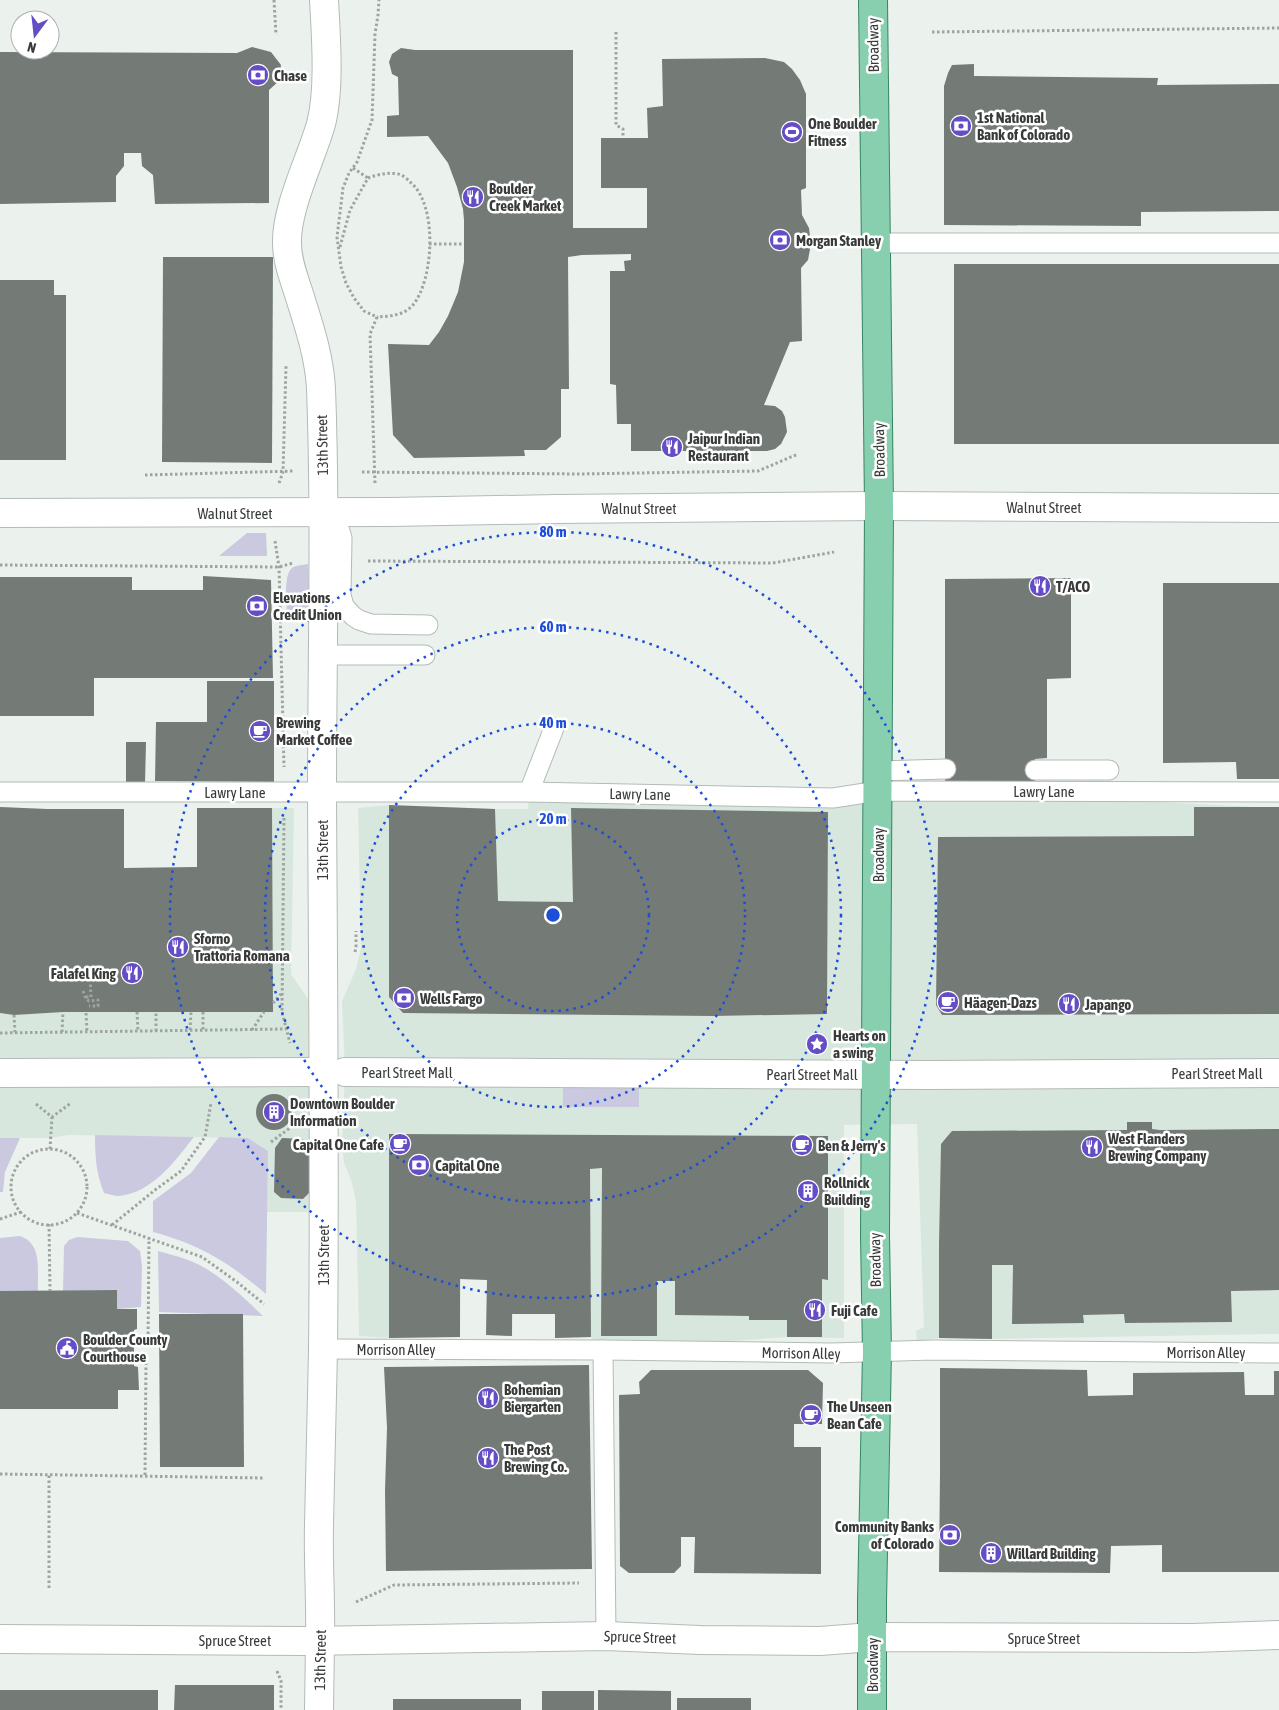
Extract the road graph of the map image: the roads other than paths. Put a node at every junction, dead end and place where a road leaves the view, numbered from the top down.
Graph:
1 (324, 0) edge
2 (873, 0) edge
3 (876, 243) junction
4 (1279, 243) edge
5 (879, 506) junction
6 (1279, 508) edge
7 (324, 512) junction
8 (0, 513) edge
9 (428, 625) dead end
10 (424, 654) dead end
11 (322, 655) junction
12 (554, 728) dead end
13 (946, 769) dead end
14 (1035, 770) dead end
15 (1109, 770) dead end
16 (879, 781) junction
17 (0, 792) edge
18 (322, 792) junction
19 (529, 792) junction
20 (1279, 792) edge
21 (305, 1072) road end
22 (345, 1072) dead end
23 (1279, 1072) edge
24 (0, 1073) edge
25 (876, 1075) junction
26 (323, 1349) junction
27 (603, 1350) junction
28 (877, 1352) junction
29 (1279, 1353) edge
30 (1279, 1635) edge
31 (606, 1636) junction
32 (872, 1637) junction
33 (0, 1639) edge
34 (320, 1641) junction
35 (319, 1710) edge
36 (872, 1710) edge

1 - 7 street, 13th Street
2 - 3 main road, Broadway
3 - 4 lane
3 - 5 main road, Broadway
5 - 6 street, Walnut Street
5 - 7 street, Walnut Street
5 - 16 main road, Broadway
7 - 8 street, Walnut Street
7 - 9 lane
7 - 11 street, 13th Street
10 - 11 lane
11 - 18 street, 13th Street
12 - 19 lane
13 - 16 lane
14 - 15 lane
16 - 19 lane, Lawry Lane
16 - 20 lane, Lawry Lane
16 - 25 main road, Broadway
17 - 18 lane, Lawry Lane
18 - 19 lane, Lawry Lane
18 - 26 street, 13th Street
21 - 24 street
22 - 25 street, Pearl Street Mall
23 - 25 street, Pearl Street Mall
25 - 28 main road, Broadway
26 - 27 lane, Morrison Alley
26 - 34 street, 13th Street
27 - 28 lane, Morrison Alley
27 - 31 lane
28 - 29 lane, Morrison Alley
28 - 32 main road, Broadway
30 - 32 street, Spruce Street
31 - 32 street, Spruce Street
31 - 34 street, Spruce Street
32 - 36 main road, Broadway
33 - 34 street, Spruce Street
34 - 35 street, 13th Street

